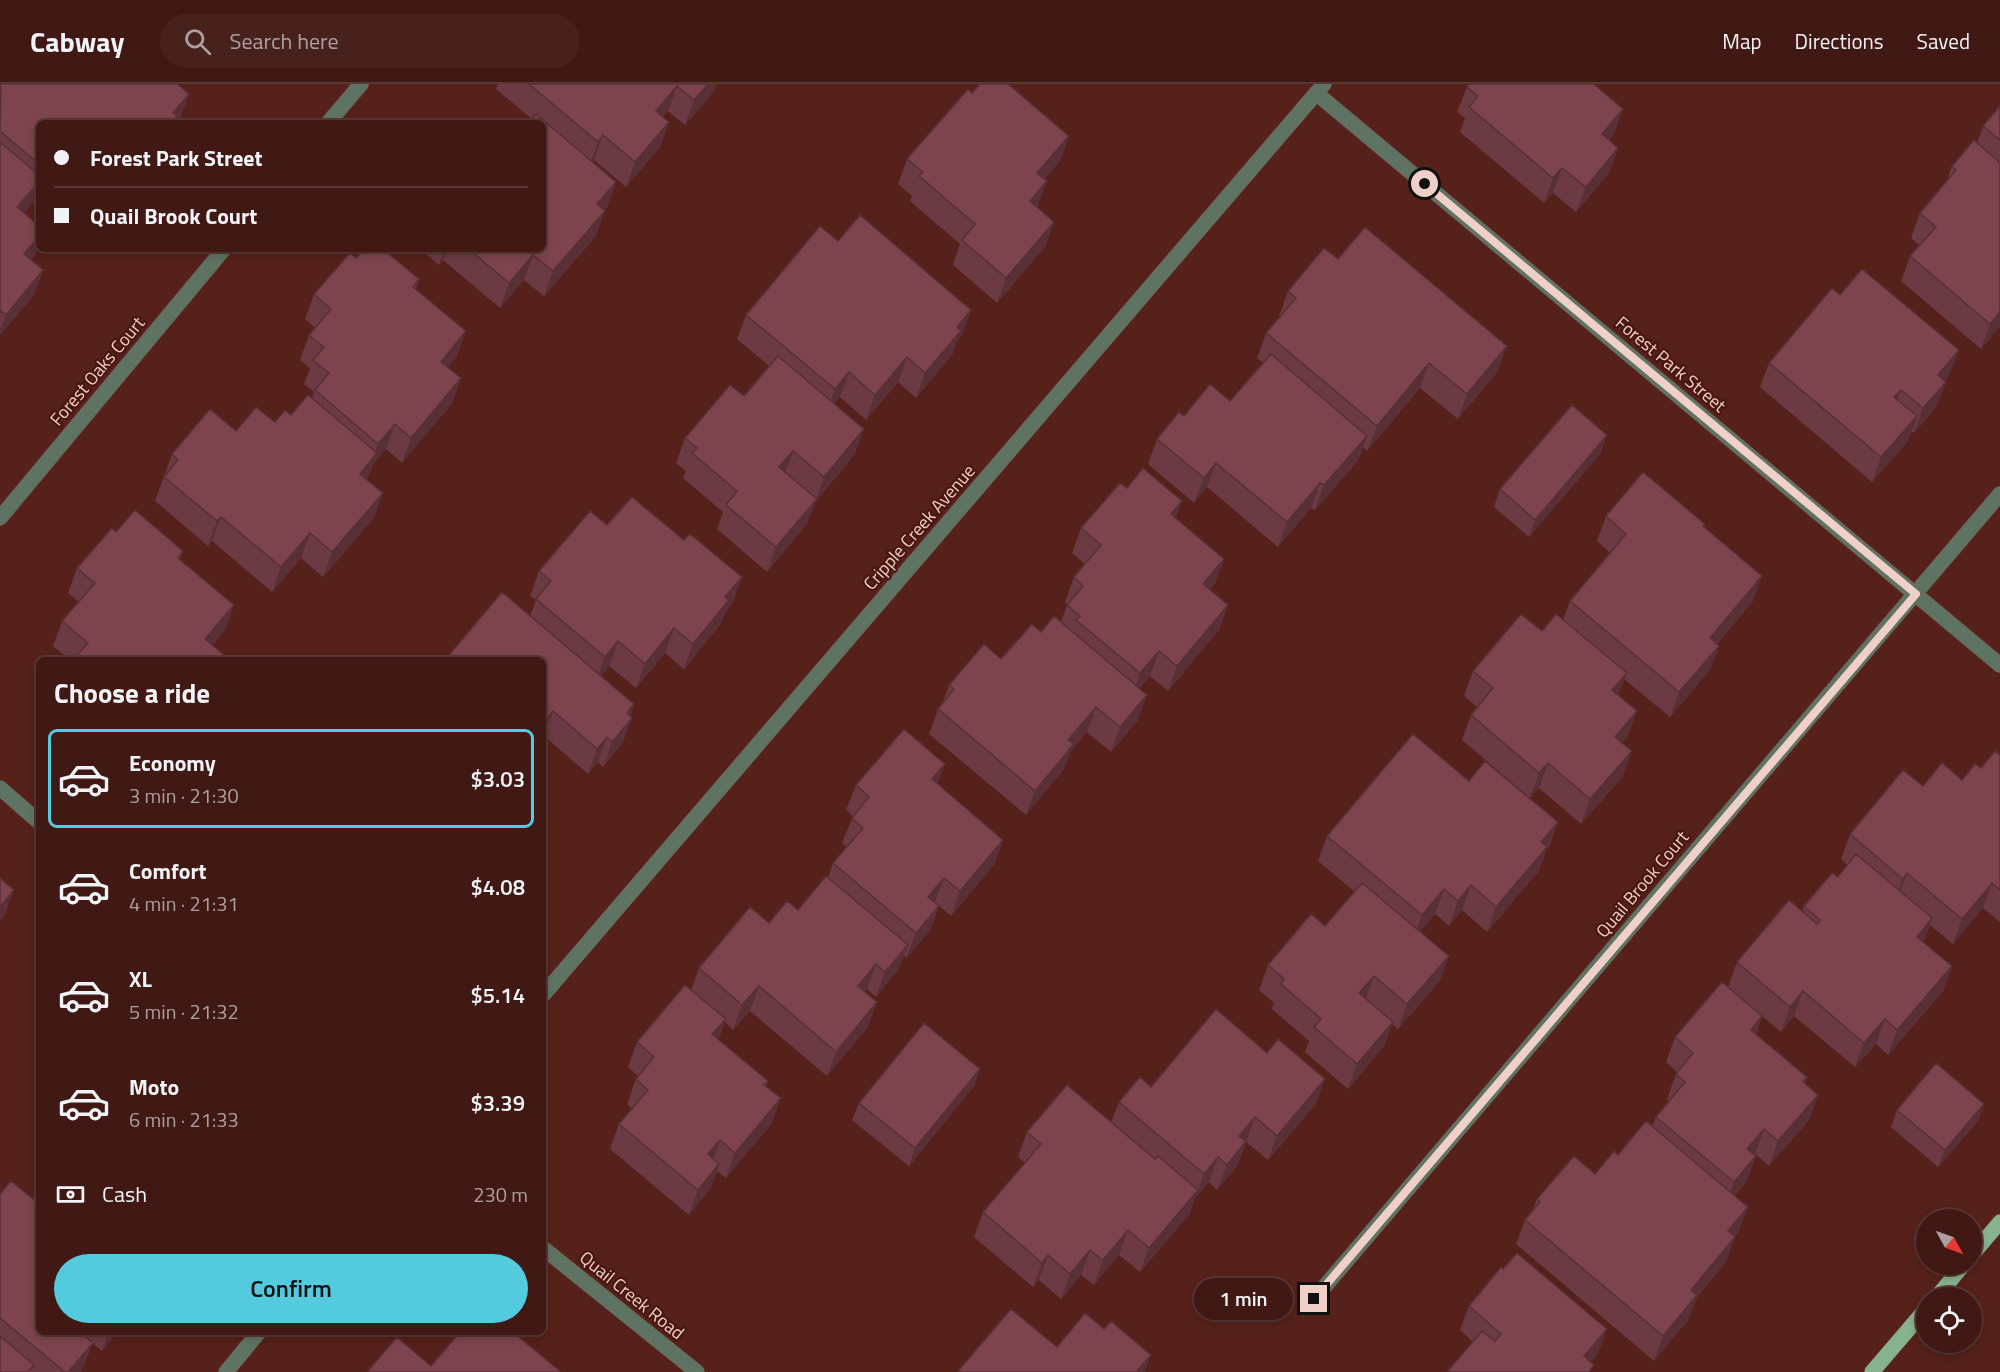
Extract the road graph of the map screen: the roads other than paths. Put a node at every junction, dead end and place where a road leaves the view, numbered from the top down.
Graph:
1 (361, 84) edge
2 (1320, 88) edge
3 (331, 120) edge
4 (222, 252) edge
5 (2000, 494) edge
6 (0, 518) edge
7 (1916, 594) junction
8 (2000, 665) edge
9 (0, 788) edge
10 (36, 819) edge
11 (546, 991) edge
12 (2000, 1222) edge
13 (1982, 1243) edge
14 (546, 1250) edge
15 (1955, 1275) edge
16 (1945, 1287) edge
17 (1314, 1299) dead end
18 (1916, 1321) edge
19 (257, 1335) edge
20 (226, 1372) edge
21 (697, 1372) edge
22 (1872, 1372) edge

1 - 3 street
2 - 7 street, Forest Park Street
2 - 11 street, Cripple Creek Avenue
4 - 6 street, Forest Oaks Court
5 - 7 street, Quail Brook Court
7 - 8 street, Forest Park Street
7 - 17 street, Quail Brook Court
9 - 10 street
12 - 13 main road
14 - 21 street, Quail Creek Road
15 - 16 main road
18 - 22 main road
19 - 20 street

